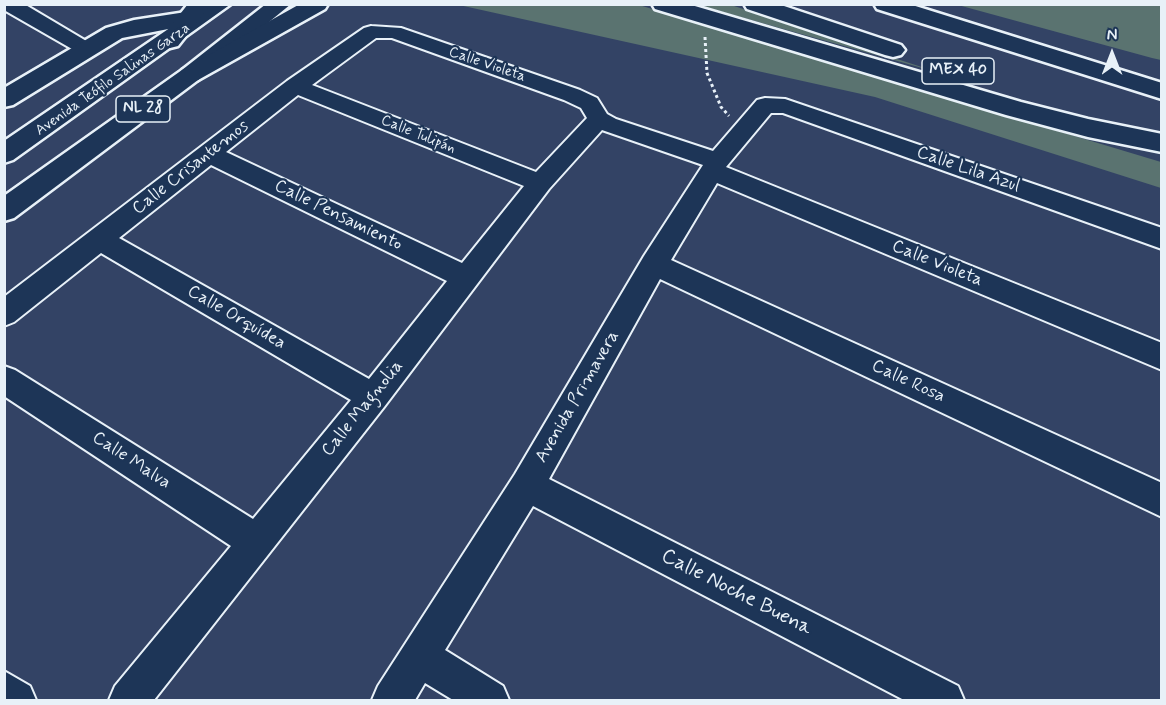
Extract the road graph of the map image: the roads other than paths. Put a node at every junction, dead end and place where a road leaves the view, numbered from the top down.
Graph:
1 (9, 4) edge
2 (220, 4) edge
3 (280, 4) edge
4 (317, 4) edge
5 (663, 4) edge
6 (755, 4) edge
7 (885, 4) edge
8 (193, 12) edge
9 (382, 30) joint
10 (170, 41) junction
11 (1017, 46) junction
12 (86, 49) junction
13 (190, 75) junction
14 (1161, 78) edge
15 (295, 86) junction
16 (1161, 91) edge
17 (4, 99) edge
18 (773, 104) joint
19 (599, 119) junction
20 (1161, 137) edge
21 (1161, 143) edge
22 (4, 154) edge
23 (209, 154) junction
24 (715, 166) junction
25 (540, 183) junction
26 (4, 211) edge
27 (1161, 239) edge
28 (100, 240) junction
29 (654, 264) junction
30 (467, 278) junction
31 (4, 314) edge
32 (1161, 357) edge
33 (4, 379) edge
34 (373, 397) junction
35 (527, 485) junction
36 (1161, 501) edge
37 (257, 542) junction
38 (419, 656) junction
39 (4, 691) edge
40 (16, 700) edge
41 (129, 700) edge
42 (392, 700) edge
43 (489, 700) edge
44 (944, 700) edge

1 - 12 street
2 - 10 main road, Avenida Teófilo Salinas Garza / NL 28
3 - 13 main road, NL 28
4 - 13 main road
5 - 21 main road
6 - 20 main road, MEX 40
7 - 11 main road, MEX 40
8 - 10 main road
8 - 12 main road
9 - 15 street, Calle Crisantemos
9 - 19 street, Calle Violeta
10 - 22 main road, Avenida Teófilo Salinas Garza / NL 28
11 - 14 main road
11 - 16 main road, MEX 40
12 - 17 main road
13 - 26 main road, NL 28
15 - 23 street, Calle Crisantemos
15 - 25 street, Calle Tulipán
18 - 24 street, Avenida Primavera
18 - 27 street, Calle Lila Azul
19 - 24 street, Calle Violeta
19 - 25 street, Calle Magnolia
23 - 28 street, Calle Crisantemos
23 - 30 street, Calle Pensamiento
24 - 29 street, Avenida Primavera
24 - 32 street, Calle Violeta
25 - 30 street, Calle Magnolia
28 - 31 street, Calle Crisantemos
28 - 34 street, Calle Orquídea
29 - 35 street, Avenida Primavera
29 - 36 street, Calle Rosa
30 - 34 street, Calle Magnolia
33 - 37 street, Calle Malva
34 - 37 street, Calle Magnolia
35 - 38 street, Avenida Primavera
35 - 44 street, Calle Noche Buena
37 - 41 street, Calle Magnolia
38 - 42 street, Avenida Primavera
38 - 43 street
39 - 40 street

